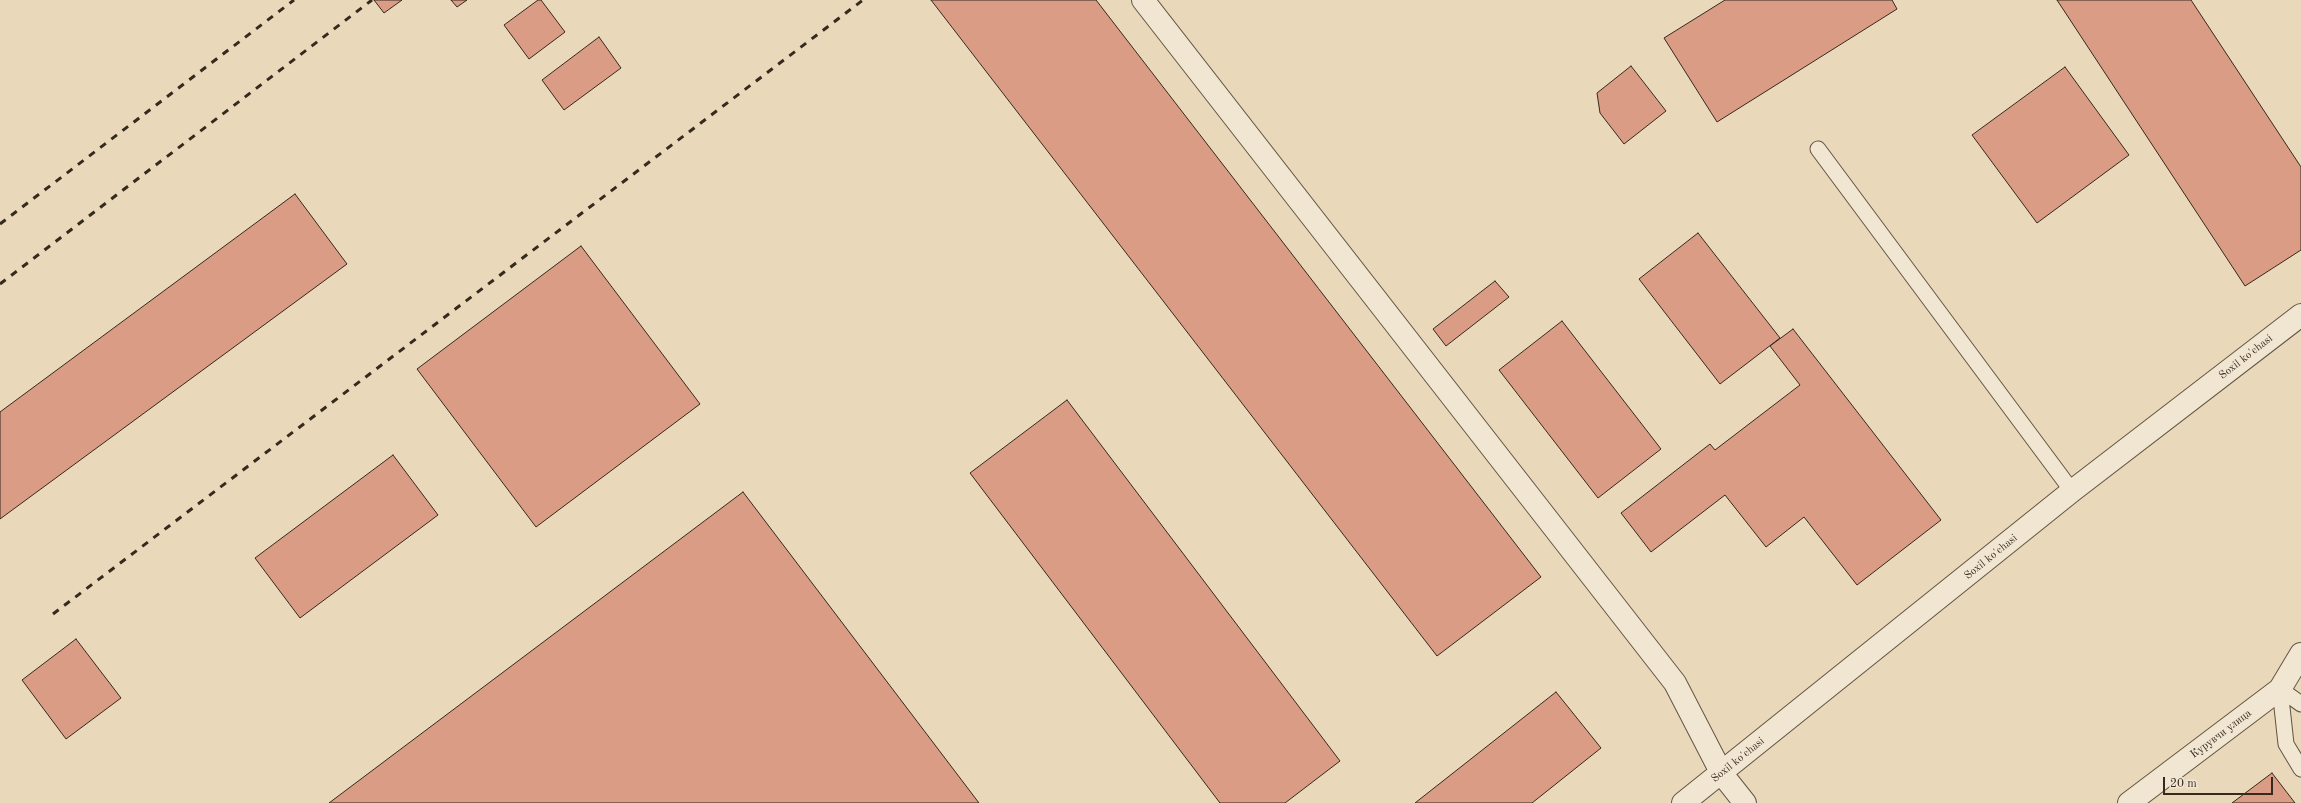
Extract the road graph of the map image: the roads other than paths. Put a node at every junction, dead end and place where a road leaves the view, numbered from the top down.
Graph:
1 (1143, 0) edge
2 (1818, 149) dead end
3 (2301, 315) edge
4 (2072, 491) junction
5 (2301, 654) edge
6 (2280, 689) junction
7 (2301, 704) edge
8 (2301, 769) edge
9 (1722, 774) junction
10 (1683, 803) edge
11 (1745, 803) edge
12 (2129, 803) edge

1 - 9 street
2 - 4 lane
3 - 4 street, Soxil ko'chasi
4 - 9 street, Soxil ko'chasi
5 - 6 street, Курувчи улица
6 - 7 lane
6 - 8 lane
6 - 12 street, Курувчи улица
9 - 10 street, Soxil ko'chasi
9 - 11 street

